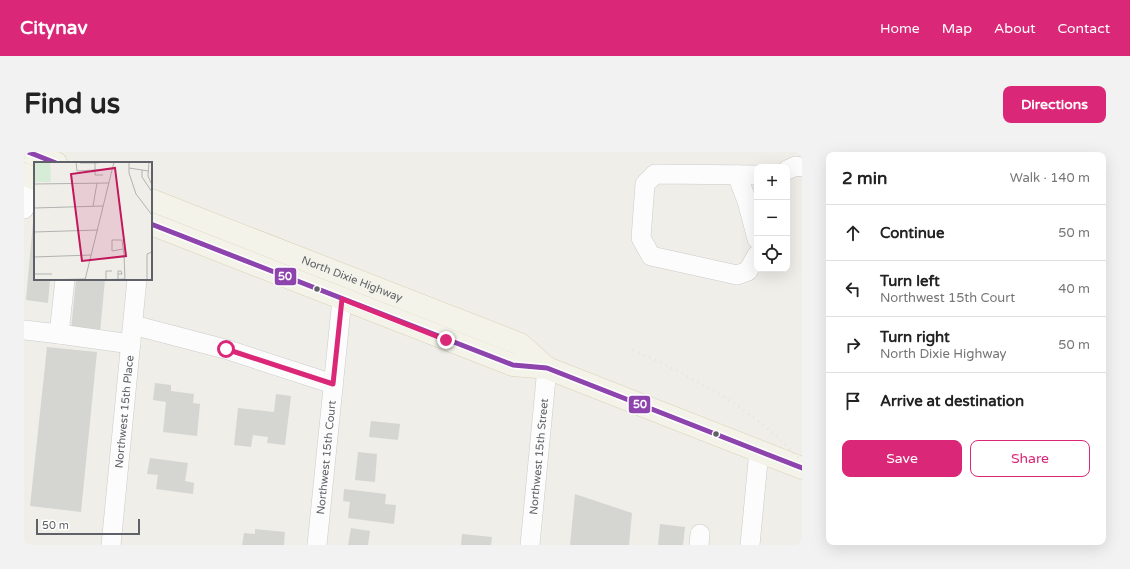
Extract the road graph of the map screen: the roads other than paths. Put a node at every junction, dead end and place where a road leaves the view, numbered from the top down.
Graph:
1 (28, 152) edge
2 (53, 162) edge
3 (802, 167) edge
4 (790, 169) edge
5 (737, 175) junction
6 (754, 175) edge
7 (30, 177) edge
8 (152, 200) edge
9 (24, 209) edge
10 (152, 224) edge
11 (756, 236) edge
12 (754, 261) edge
13 (65, 280) edge
14 (137, 280) edge
15 (342, 299) junction
16 (24, 330) edge
17 (60, 334) junction
18 (132, 334) junction
19 (547, 368) junction
20 (333, 384) junction
21 (759, 451) junction
22 (802, 468) edge
23 (111, 545) edge
24 (317, 545) edge
25 (530, 545) edge
26 (750, 545) edge

1 - 2 main road
3 - 4 street
5 - 6 street
5 - 11 street
5 - 12 street
7 - 9 street
8 - 19 main road, North Dixie Highway
10 - 15 main road, North Dixie Highway
13 - 17 street
14 - 18 street, Northwest 15th Place
15 - 19 main road, North Dixie Highway
15 - 20 street, Northwest 15th Court
16 - 17 street
17 - 18 street
18 - 20 street
18 - 23 street, Northwest 15th Place
19 - 21 main road, North Dixie Highway
19 - 25 street, Northwest 15th Street
20 - 24 street, Northwest 15th Court
21 - 22 main road, North Dixie Highway
21 - 26 street

